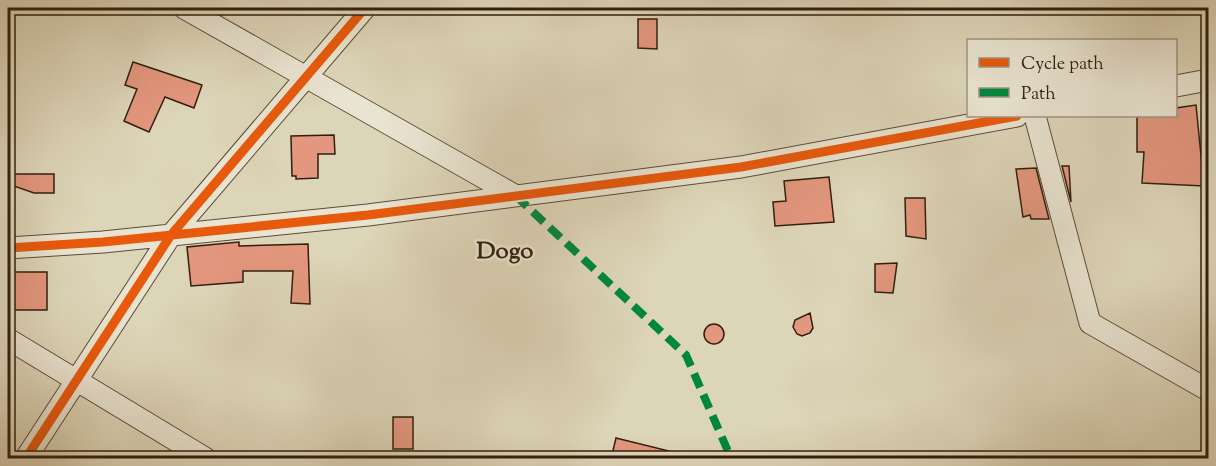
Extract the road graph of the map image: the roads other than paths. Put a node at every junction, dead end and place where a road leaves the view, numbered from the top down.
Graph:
1 (184, 8) edge
2 (365, 8) edge
3 (306, 77) junction
4 (1209, 80) edge
5 (1177, 86) edge
6 (1012, 117) edge
7 (1035, 117) edge
8 (516, 196) junction
9 (171, 235) junction
10 (8, 248) edge
11 (8, 339) edge
12 (77, 380) junction
13 (1209, 390) edge
14 (26, 459) edge
15 (205, 459) edge

1 - 3 street
2 - 3 street
3 - 8 street
3 - 9 street
4 - 5 street
6 - 8 street
7 - 13 street
8 - 9 street
9 - 10 street
9 - 12 street
11 - 12 street
12 - 14 street
12 - 15 street

